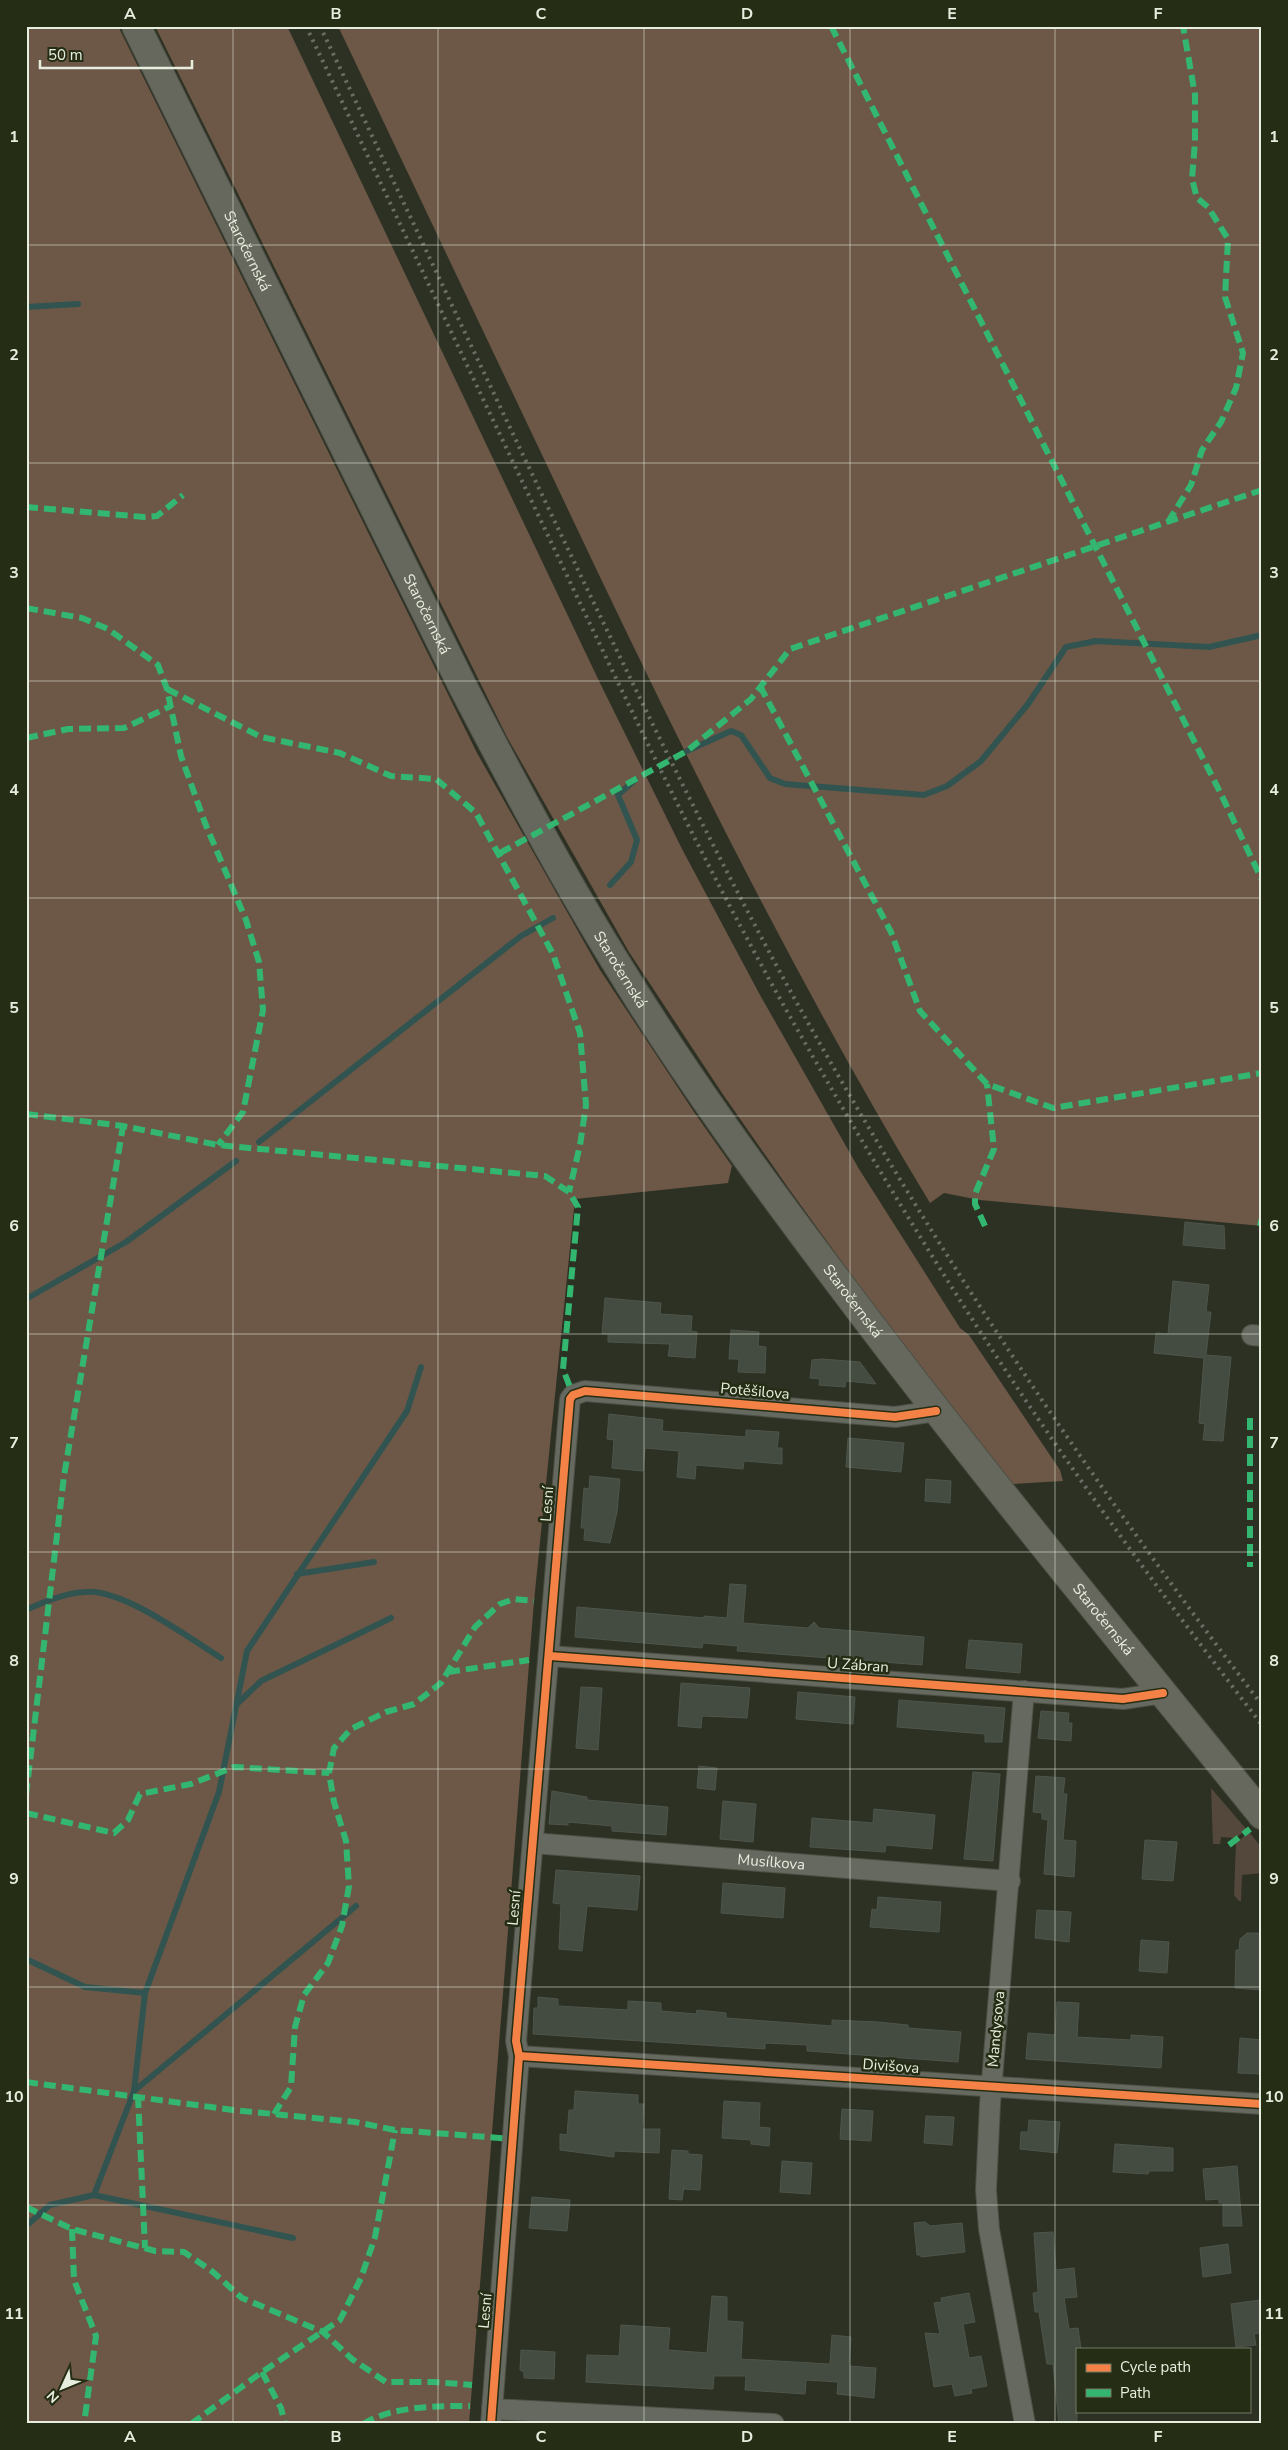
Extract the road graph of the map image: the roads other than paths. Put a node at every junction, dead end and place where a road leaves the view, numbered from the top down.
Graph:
1 (136, 26) edge
2 (573, 1395) joint
3 (936, 1411) junction
4 (550, 1656) junction
5 (1024, 1692) junction
6 (1163, 1693) junction
7 (1262, 1816) edge
8 (533, 1843) junction
9 (1010, 1881) junction
10 (519, 2056) junction
11 (991, 2086) junction
12 (1262, 2104) edge
13 (491, 2416) edge
14 (774, 2424) edge
15 (1025, 2424) edge

1 - 3 main road, Staročernská
2 - 3 street, Potěšilova
2 - 4 street, Lesní
3 - 6 main road, Staročernská
4 - 5 street, U Zábran
4 - 8 street, Lesní
5 - 6 street, U Zábran
5 - 9 street, Mandysova
6 - 7 main road, Staročernská
8 - 9 street, Musílkova
8 - 10 street, Lesní
9 - 11 street, Mandysova
10 - 11 street, Divišova
10 - 13 street, Lesní
11 - 12 street, Divišova
11 - 15 street, Mandysova
13 - 14 street

